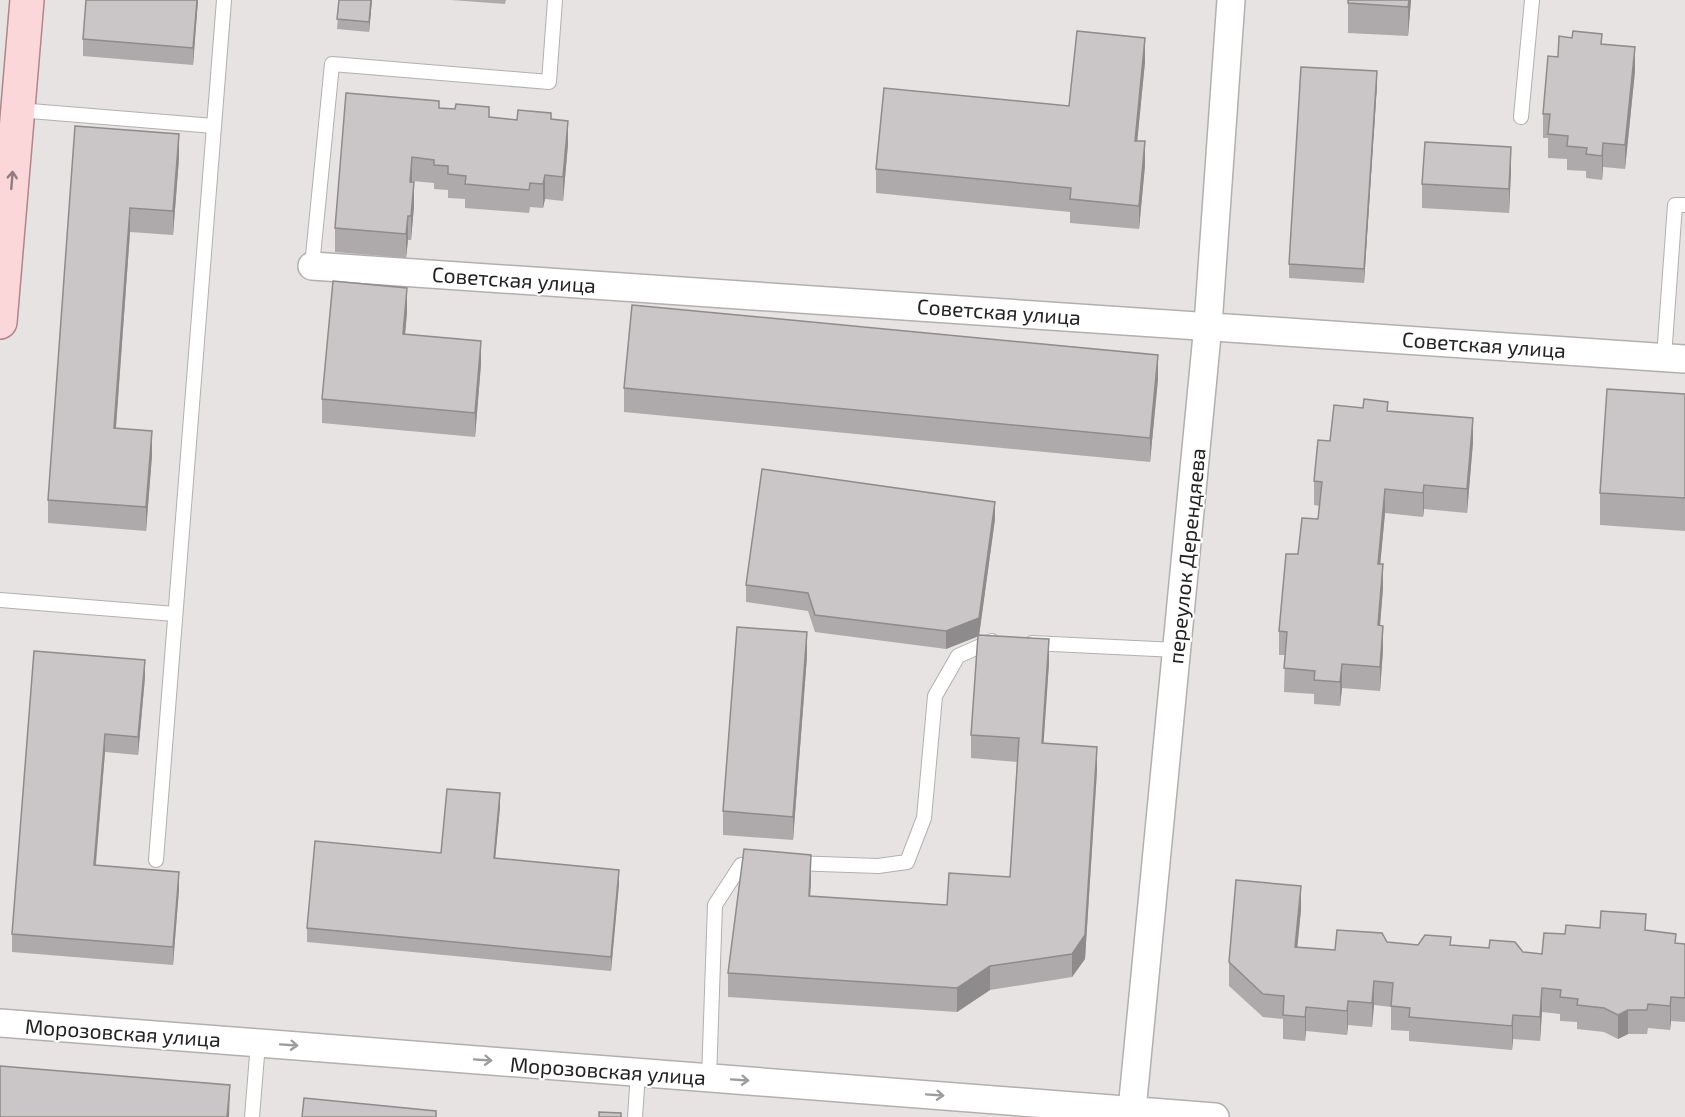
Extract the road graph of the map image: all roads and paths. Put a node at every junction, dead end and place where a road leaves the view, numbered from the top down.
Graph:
1 (27, 0) edge
2 (225, 0) edge
3 (555, 0) edge
4 (1231, 0) edge
5 (1532, 0) edge
6 (18, 110) junction
7 (1521, 117) dead end
8 (214, 126) junction
9 (1685, 205) edge
10 (312, 266) joint
11 (0, 322) edge
12 (1208, 325) junction
13 (1675, 358) edge
14 (0, 600) edge
15 (175, 615) junction
16 (1176, 650) junction
17 (156, 860) dead end
18 (0, 1023) edge
19 (258, 1043) junction
20 (638, 1072) junction
21 (708, 1078) junction
22 (1132, 1110) junction
23 (1175, 1115) edge
24 (252, 1117) edge
25 (635, 1117) edge
26 (1215, 1117) edge

1 - 6 main road
2 - 8 lane
3 - 10 lane
4 - 12 street, переулок Дерендяева
5 - 7 lane
6 - 8 lane
11 -> 6 main road
8 - 15 lane
9 - 13 lane
10 - 12 street, Советская улица
12 - 13 street, Советская улица
12 - 16 street, переулок Дерендяева
14 - 15 lane
15 - 17 lane
16 - 21 lane
16 - 22 street, переулок Дерендяева
18 - 19 street, Морозовская улица
19 -> 20 street, Морозовская улица
19 - 24 lane
20 - 21 street, Морозовская улица
20 - 25 lane
21 -> 22 street, Морозовская улица
22 - 23 street, Морозовская улица
23 - 26 street, Морозовская улица

